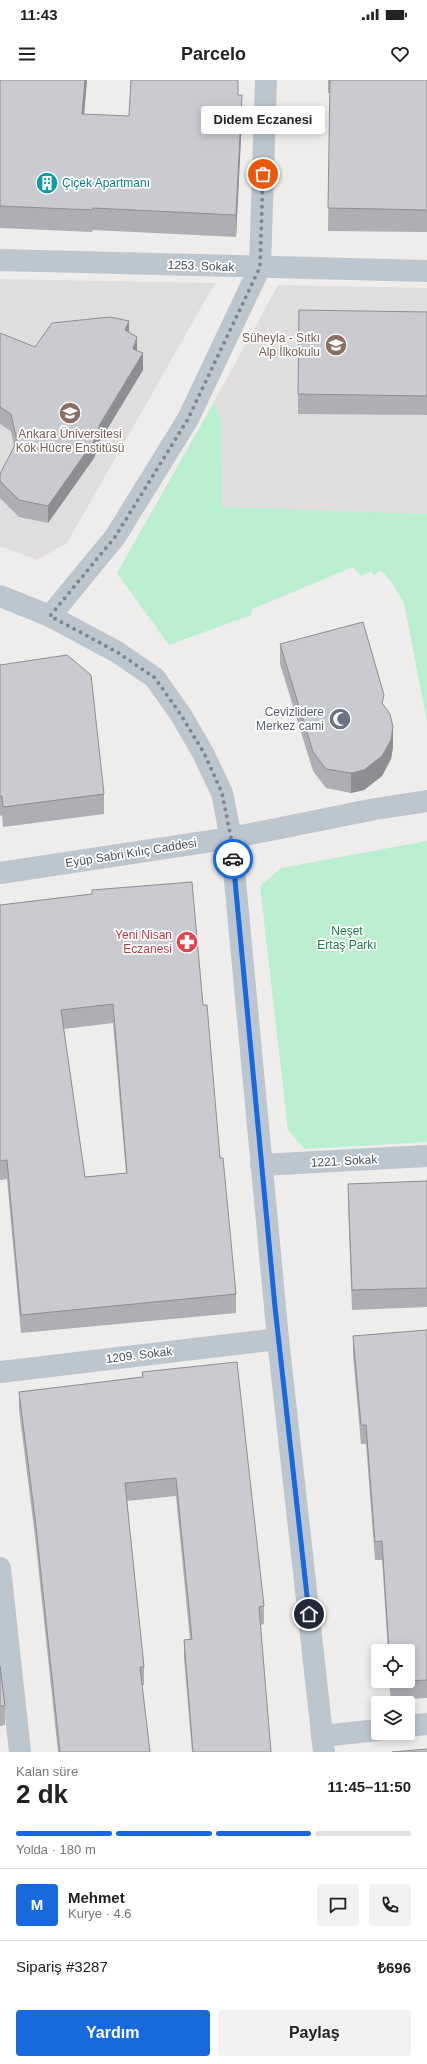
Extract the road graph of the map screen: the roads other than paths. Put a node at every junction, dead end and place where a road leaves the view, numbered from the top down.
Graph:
1 (266, 80) edge
2 (0, 260) edge
3 (260, 267) junction
4 (427, 271) edge
5 (0, 596) edge
6 (50, 616) junction
7 (427, 801) edge
8 (231, 838) junction
9 (0, 873) edge
10 (427, 1156) edge
11 (261, 1165) junction
12 (278, 1339) junction
13 (0, 1372) edge
14 (0, 1568) edge
15 (427, 1724) edge
16 (415, 1725) edge
17 (371, 1732) edge
18 (323, 1744) edge
19 (20, 1752) edge

1 - 3 street
2 - 3 street, 1253. Sokak
3 - 4 street, 1253. Sokak
3 - 6 street
5 - 6 street
6 - 8 street
7 - 8 street, Eyüp Sabri Kılıç Caddesi
8 - 9 street, Eyüp Sabri Kılıç Caddesi
8 - 11 street
10 - 11 street, 1221. Sokak
11 - 12 street
12 - 13 street, 1209. Sokak
12 - 18 street
14 - 19 street
15 - 16 street
17 - 18 street

